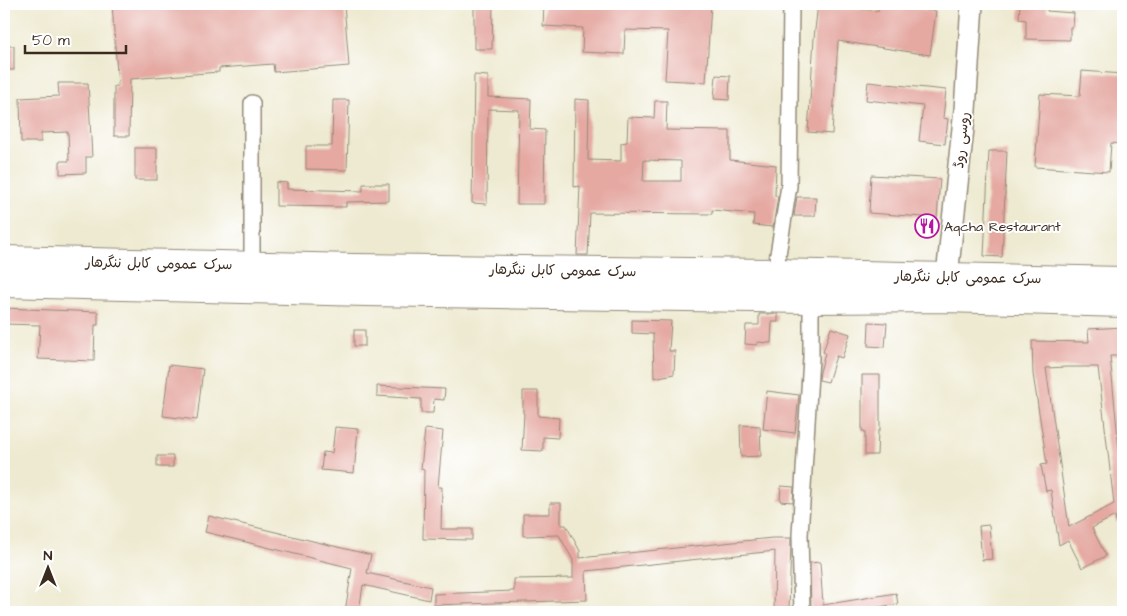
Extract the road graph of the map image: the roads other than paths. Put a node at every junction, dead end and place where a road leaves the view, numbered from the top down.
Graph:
1 (791, 4) edge
2 (972, 4) edge
3 (252, 103) dead end
4 (4, 260) edge
5 (252, 265) junction
6 (775, 273) junction
7 (947, 276) junction
8 (460, 281) junction
9 (1123, 281) edge
10 (4, 284) edge
11 (811, 299) junction
12 (1123, 303) edge
13 (802, 612) edge

1 - 6 street
2 - 7 main road, روسی روڈ
3 - 5 street
4 - 5 highway, سرک عمومی کابل ننگرهار
5 - 8 highway, سرک عمومی کابل ننگرهار
6 - 7 highway, سرک عمومی کابل ننگرهار
6 - 8 highway, سرک عمومی کابل ننگرهار
7 - 9 highway, سرک عمومی کابل ننگرهار
8 - 10 highway, سرک عمومی کابل ننگرهار
8 - 11 highway, سرک عمومی کابل ننگرهار
11 - 12 highway, سرک عمومی کابل ننگرهار
11 - 13 street

